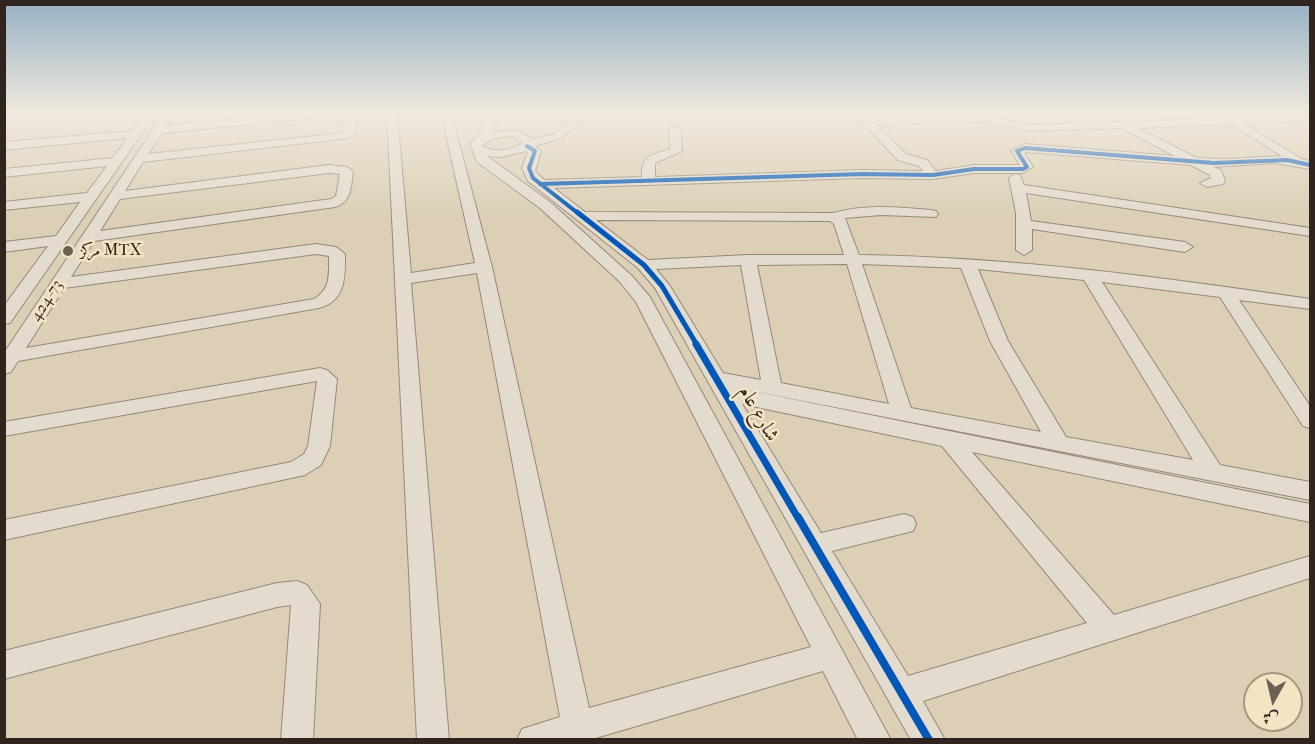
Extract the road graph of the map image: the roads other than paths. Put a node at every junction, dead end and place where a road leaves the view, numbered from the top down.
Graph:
1 (126, 148) edge
2 (146, 148) edge
3 (240, 148) edge
4 (394, 148) edge
5 (454, 148) edge
6 (470, 148) edge
7 (479, 148) edge
8 (491, 148) edge
9 (521, 148) edge
10 (531, 148) edge
11 (676, 148) edge
12 (892, 148) edge
13 (1168, 148) edge
14 (1278, 148) edge
15 (1045, 149) joint
16 (455, 152) junction
17 (139, 159) junction
18 (117, 161) junction
19 (1196, 162) junction
20 (1305, 163) edge
21 (1012, 170) junction
22 (4, 173) edge
23 (933, 176) junction
24 (649, 181) junction
25 (1207, 183) dead end
26 (540, 184) junction
27 (1019, 188) junction
28 (92, 196) junction
29 (115, 196) junction
30 (4, 206) edge
31 (931, 214) dead end
32 (579, 216) junction
33 (833, 217) junction
34 (1025, 224) junction
35 (1311, 232) edge
36 (89, 237) junction
37 (60, 240) junction
38 (1186, 245) dead end
39 (4, 247) edge
40 (1024, 250) dead end
41 (748, 260) junction
42 (853, 260) junction
43 (644, 265) junction
44 (969, 266) junction
45 (484, 267) junction
46 (1090, 276) junction
47 (402, 279) junction
48 (58, 284) junction
49 (23, 292) junction
50 (1226, 293) junction
51 (4, 295) edge
52 (1311, 304) edge
53 (4, 319) edge
54 (682, 321) junction
55 (656, 326) junction
56 (8, 362) edge
57 (723, 386) junction
58 (772, 388) junction
59 (902, 413) junction
60 (1311, 421) edge
61 (4, 429) edge
62 (950, 441) junction
63 (1058, 442) junction
64 (1212, 472) junction
65 (1308, 510) edge
66 (904, 524) dead end
67 (4, 530) edge
68 (815, 545) junction
69 (1311, 567) edge
70 (1110, 630) junction
71 (831, 655) junction
72 (4, 665) edge
73 (902, 693) junction
74 (578, 729) junction
75 (297, 740) edge
76 (432, 740) edge
77 (533, 740) edge
78 (876, 740) edge
79 (929, 740) edge

1 - 18 street, 424-73
2 - 17 street, 424-73
3 - 17 street
4 - 47 street
5 - 16 street
6 - 16 street
7 - 55 street
8 - 9 street
10 - 26 street
11 - 24 street
12 - 23 street
13 - 19 street
14 - 20 street
15 - 19 street
15 - 21 street
16 - 45 street
17 - 29 street, 424-73
18 - 22 street
18 - 28 street, 424-73
19 - 20 street
19 - 25 street
21 - 23 street
21 - 27 street
23 - 24 street
24 - 26 street
26 - 32 street, شارع عام
27 - 34 street
27 - 35 street
28 - 30 street
28 - 37 street, 424-73
29 - 36 street, 424-73
29 - 36 street
31 - 33 street
32 - 33 street
32 - 43 street, شارع عام
33 - 42 street
34 - 38 street
34 - 40 street
36 - 48 street, 424-73
37 - 39 street
37 - 49 street, 424-73
41 - 42 street
41 - 43 street
41 - 58 street
42 - 44 street
42 - 59 street
43 - 54 street, شارع عام
44 - 46 street
44 - 63 street
45 - 47 street
45 - 74 street
46 - 50 street
46 - 64 street
47 - 76 street
48 - 56 street, 424-73
48 - 56 street
49 - 51 street
49 - 53 street, 424-73
50 - 52 street
50 - 60 street
54 - 55 street
54 - 57 street, شارع عام
55 - 71 street
57 - 58 street
57 - 62 street
57 - 68 street, شارع عام
58 - 59 street
59 - 63 street
61 - 67 street
62 - 65 street
62 - 70 street
63 - 64 street
64 - 65 street
66 - 68 street
68 - 73 street, شارع عام
69 - 70 street
70 - 73 street
71 - 74 street
71 - 78 street
72 - 75 street
73 - 79 street, شارع عام
74 - 77 street

